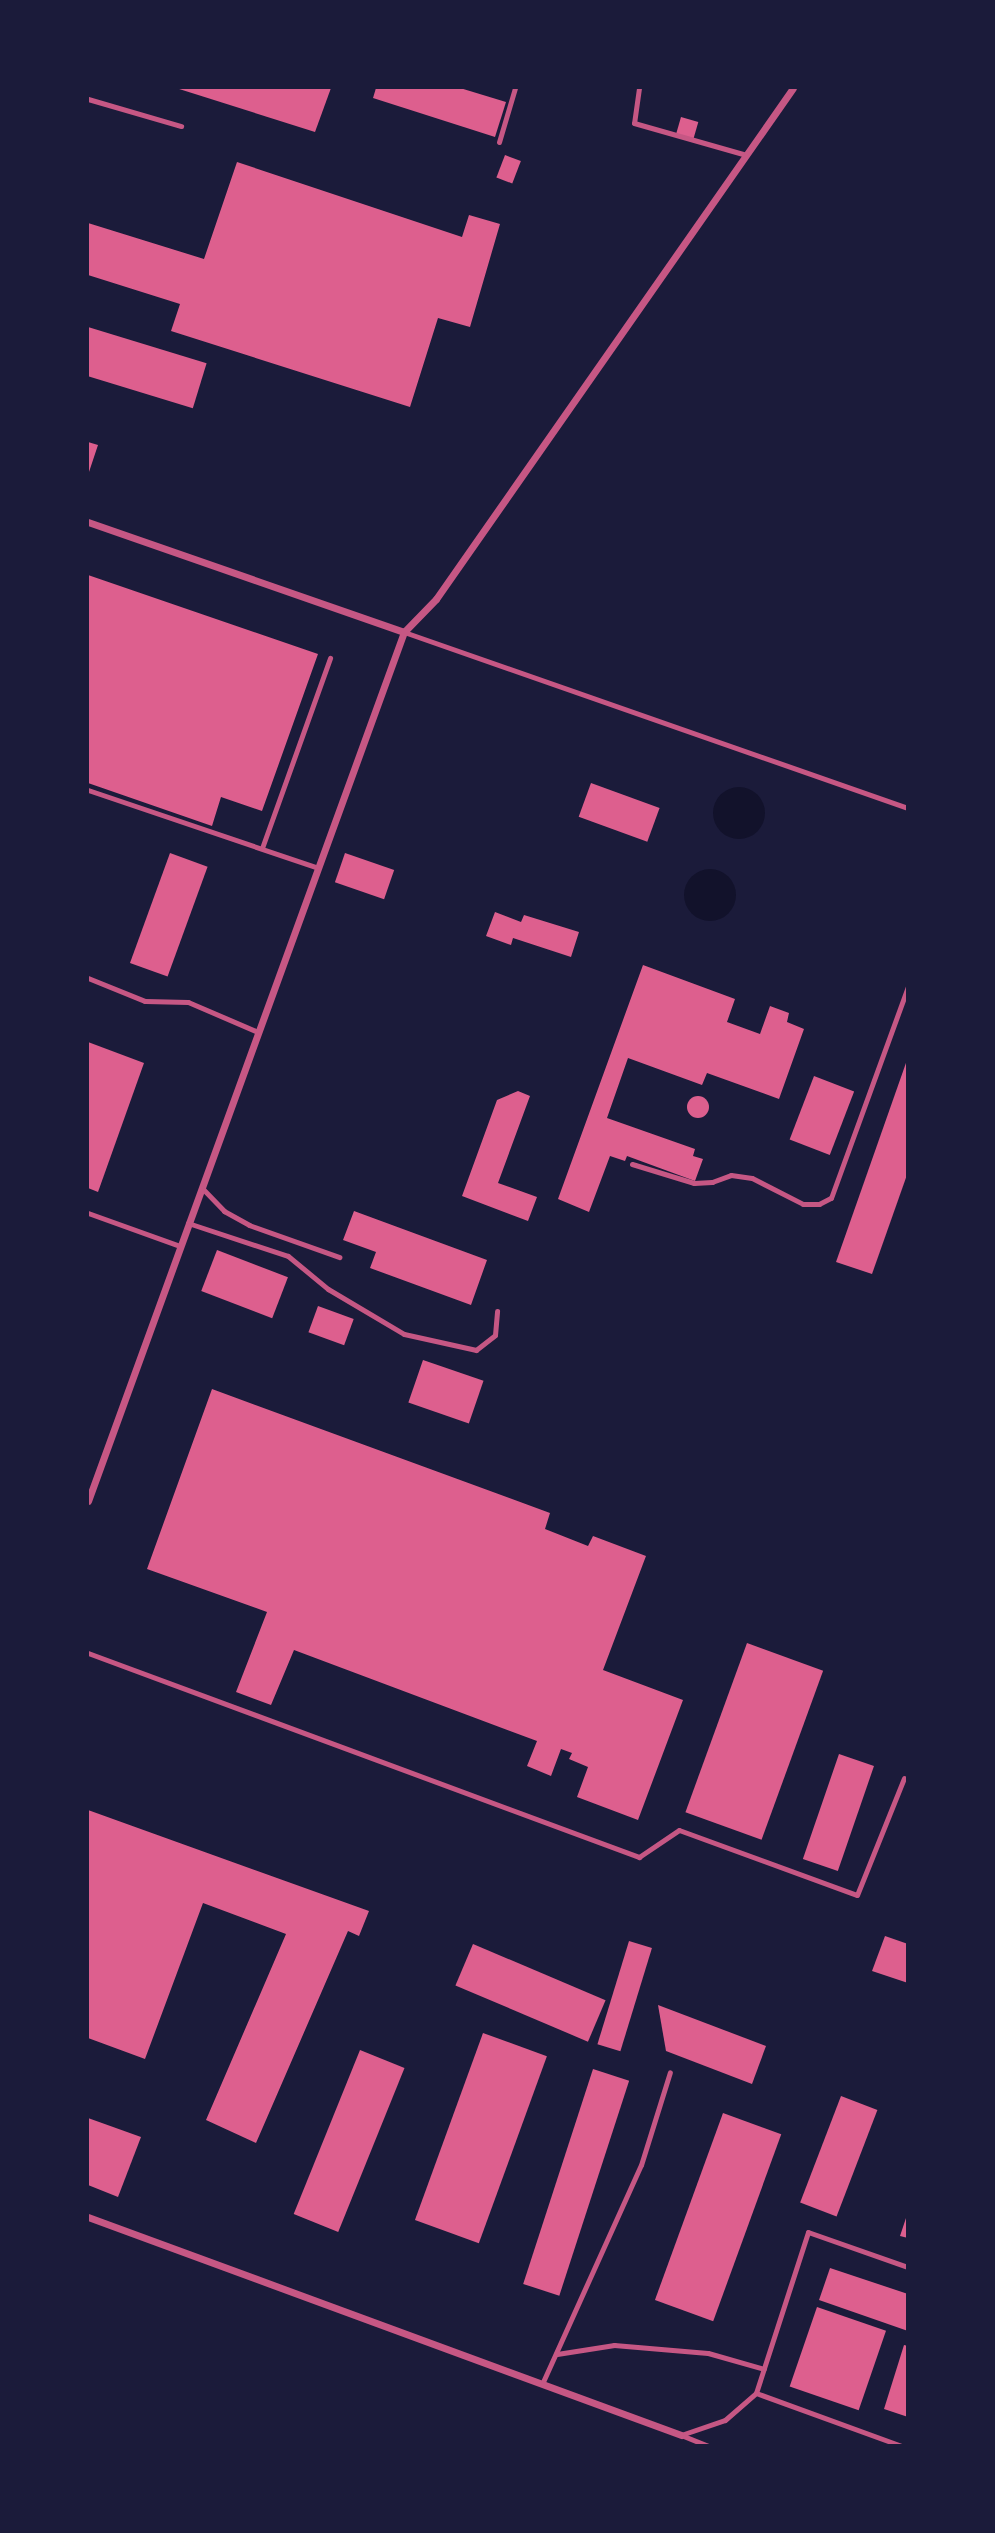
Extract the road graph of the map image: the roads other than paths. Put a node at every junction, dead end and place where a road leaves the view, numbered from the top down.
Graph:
1 (515, 88) edge
2 (639, 88) edge
3 (793, 88) edge
4 (88, 99) edge
5 (181, 126) dead end
6 (499, 142) dead end
7 (746, 155) junction
8 (88, 522) edge
9 (404, 632) junction
10 (330, 657) dead end
11 (88, 790) edge
12 (908, 808) edge
13 (261, 848) junction
14 (318, 869) junction
15 (88, 978) edge
16 (908, 986) edge
17 (258, 1032) junction
18 (632, 1164) dead end
19 (201, 1188) junction
20 (88, 1213) edge
21 (188, 1223) junction
22 (180, 1246) junction
23 (339, 1257) dead end
24 (497, 1311) dead end
25 (88, 1501) edge
26 (88, 1653) edge
27 (904, 1777) dead end
28 (670, 2071) dead end
29 (88, 2217) edge
30 (908, 2267) edge
31 (557, 2354) junction
32 (764, 2369) junction
33 (542, 2384) junction
34 (757, 2393) junction
35 (681, 2435) junction
36 (708, 2445) edge
37 (902, 2445) edge

1 - 6 lane
2 - 7 lane
3 - 7 street
4 - 5 lane
7 - 9 street
8 - 9 street
9 - 12 lane
9 - 14 street
10 - 13 lane
11 - 13 lane
13 - 14 lane
14 - 17 street
15 - 17 lane
16 - 18 lane
17 - 19 street
19 - 21 street
19 - 23 lane
20 - 22 lane
21 - 22 street
21 - 24 lane
22 - 25 street
26 - 27 lane
28 - 31 lane
29 - 33 street
30 - 32 lane
31 - 32 lane
31 - 33 lane
32 - 34 lane
33 - 35 street
34 - 35 lane
34 - 37 lane
35 - 36 lane

